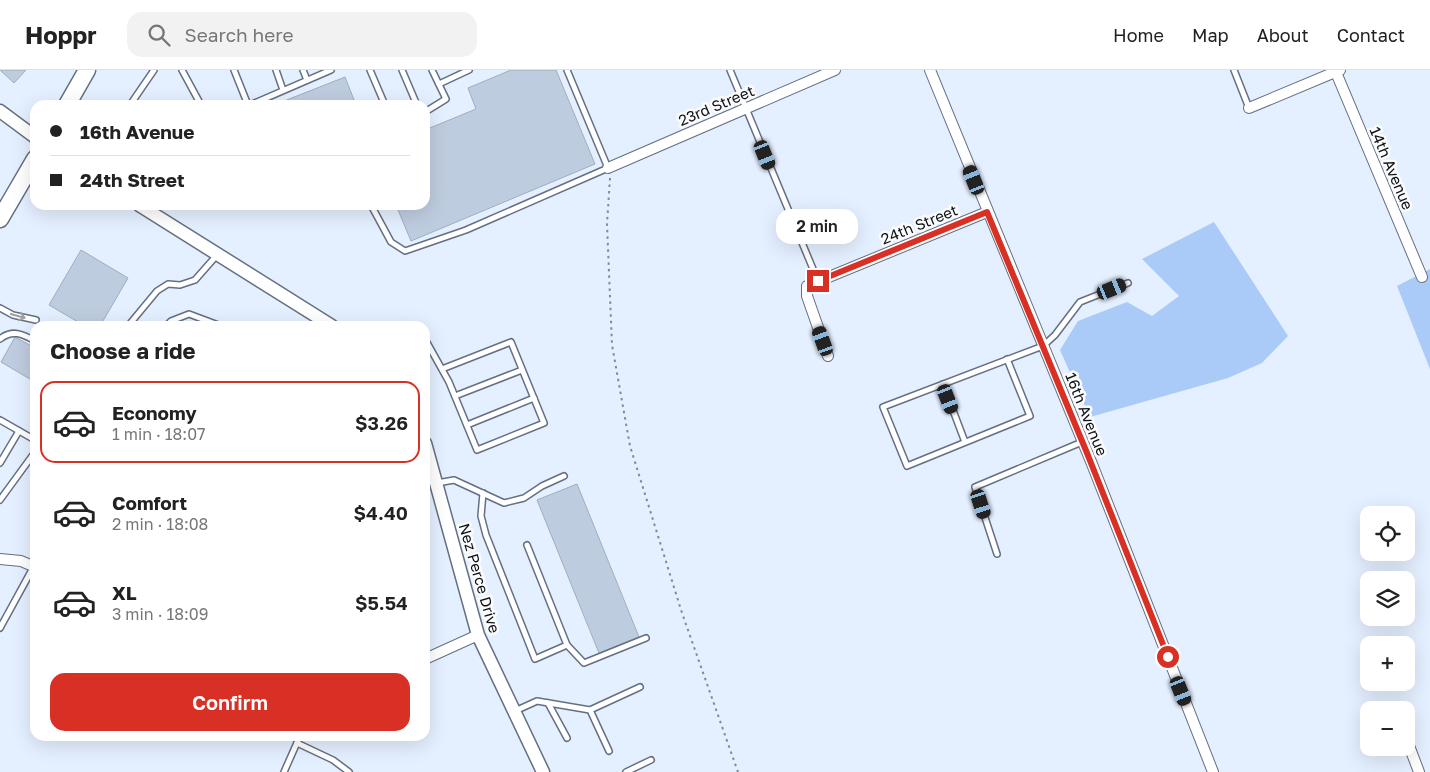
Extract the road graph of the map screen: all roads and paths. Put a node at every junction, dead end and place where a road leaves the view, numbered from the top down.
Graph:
1 (88, 70) edge
2 (154, 70) edge
3 (182, 70) edge
4 (234, 70) edge
5 (276, 70) edge
6 (303, 70) edge
7 (331, 70) edge
8 (370, 70) edge
9 (402, 70) edge
10 (432, 70) edge
11 (567, 70) edge
12 (730, 70) edge
13 (835, 70) edge
14 (930, 70) edge
15 (1234, 70) edge
16 (467, 71) edge
17 (1337, 71) edge
18 (307, 80) junction
19 (438, 84) junction
20 (284, 90) junction
21 (70, 100) edge
22 (133, 100) edge
23 (198, 100) edge
24 (247, 100) edge
25 (261, 100) edge
26 (382, 100) edge
27 (416, 100) edge
28 (746, 108) junction
29 (1249, 108) joint
30 (430, 109) edge
31 (0, 111) edge
32 (30, 133) edge
33 (30, 168) edge
34 (608, 168) junction
35 (147, 210) edge
36 (374, 210) edge
37 (987, 212) junction
38 (0, 220) edge
39 (217, 255) junction
40 (1422, 277) dead end
41 (818, 281) junction
42 (1128, 283) dead end
43 (0, 308) edge
44 (36, 320) dead end
45 (132, 321) edge
46 (171, 321) edge
47 (208, 321) edge
48 (324, 321) edge
49 (0, 339) edge
50 (30, 339) edge
51 (1043, 346) junction
52 (430, 349) edge
53 (828, 356) dead end
54 (1007, 360) junction
55 (442, 369) junction
56 (522, 370) junction
57 (943, 384) junction
58 (455, 396) junction
59 (534, 398) junction
60 (0, 420) edge
61 (467, 425) junction
62 (19, 431) junction
63 (30, 437) edge
64 (965, 442) junction
65 (1082, 442) junction
66 (30, 458) edge
67 (430, 460) edge
68 (0, 463) edge
69 (564, 476) dead end
70 (437, 483) junction
71 (483, 493) junction
72 (1, 496) edge
73 (527, 545) dead end
74 (997, 554) dead end
75 (0, 559) edge
76 (30, 564) edge
77 (30, 572) edge
78 (0, 628) edge
79 (478, 635) junction
80 (646, 638) dead end
81 (567, 645) junction
82 (430, 657) edge
83 (640, 687) dead end
84 (548, 703) junction
85 (590, 710) junction
86 (514, 711) junction
87 (567, 738) dead end
88 (297, 743) joint
89 (609, 752) dead end
90 (1413, 756) edge
91 (652, 760) dead end
92 (284, 772) edge
93 (349, 772) edge
94 (543, 772) edge
95 (626, 772) edge
96 (738, 772) edge
97 (1213, 772) edge
98 (1419, 772) edge

1 - 21 main road
2 - 22 lane
3 - 23 lane
4 - 24 lane
5 - 20 lane
6 - 18 lane
7 - 18 lane
8 - 26 lane
9 - 27 lane
10 - 19 lane
11 - 34 lane
12 - 28 lane
13 - 28 street, 23rd Street
14 - 37 street, 16th Avenue
15 - 29 lane
16 - 19 lane
17 - 29 street
17 - 40 street, 14th Avenue
18 - 20 lane
19 - 30 lane
20 - 25 lane
28 - 34 street, 23rd Street
28 - 41 lane
31 - 32 street
33 - 38 main road
34 - 36 lane
34 - 96 path
35 - 39 street
37 - 41 street, 24th Street
37 - 51 street, 16th Avenue
39 - 45 lane
39 - 48 street
41 - 53 street, 24th Street
42 - 51 lane
43 -> 44 lane
46 - 47 lane
49 - 50 lane
51 - 54 lane
51 - 65 street, 16th Avenue
52 - 55 lane
54 - 57 lane
54 - 64 lane
55 - 56 lane
55 - 58 lane
56 - 58 lane
56 - 59 lane
57 - 64 lane
57 - 64 lane
58 - 61 lane
59 - 61 lane
59 - 61 lane
60 - 62 lane
62 - 63 lane
62 - 68 lane
65 - 74 lane
65 - 97 street, 16th Avenue
66 - 72 lane
67 - 70 street, Nez Perce Drive
69 - 71 lane
70 - 71 lane
70 - 79 street, Nez Perce Drive
71 - 81 lane
73 - 81 lane
75 - 76 street
77 - 78 lane
79 - 82 street
79 - 86 street, Nez Perce Drive
80 - 81 lane
83 - 85 lane
84 - 85 lane
84 - 86 lane
84 - 87 lane
85 - 89 lane
86 - 94 street, Nez Perce Drive
88 - 92 lane
88 - 93 lane
90 - 98 street
91 - 95 lane

